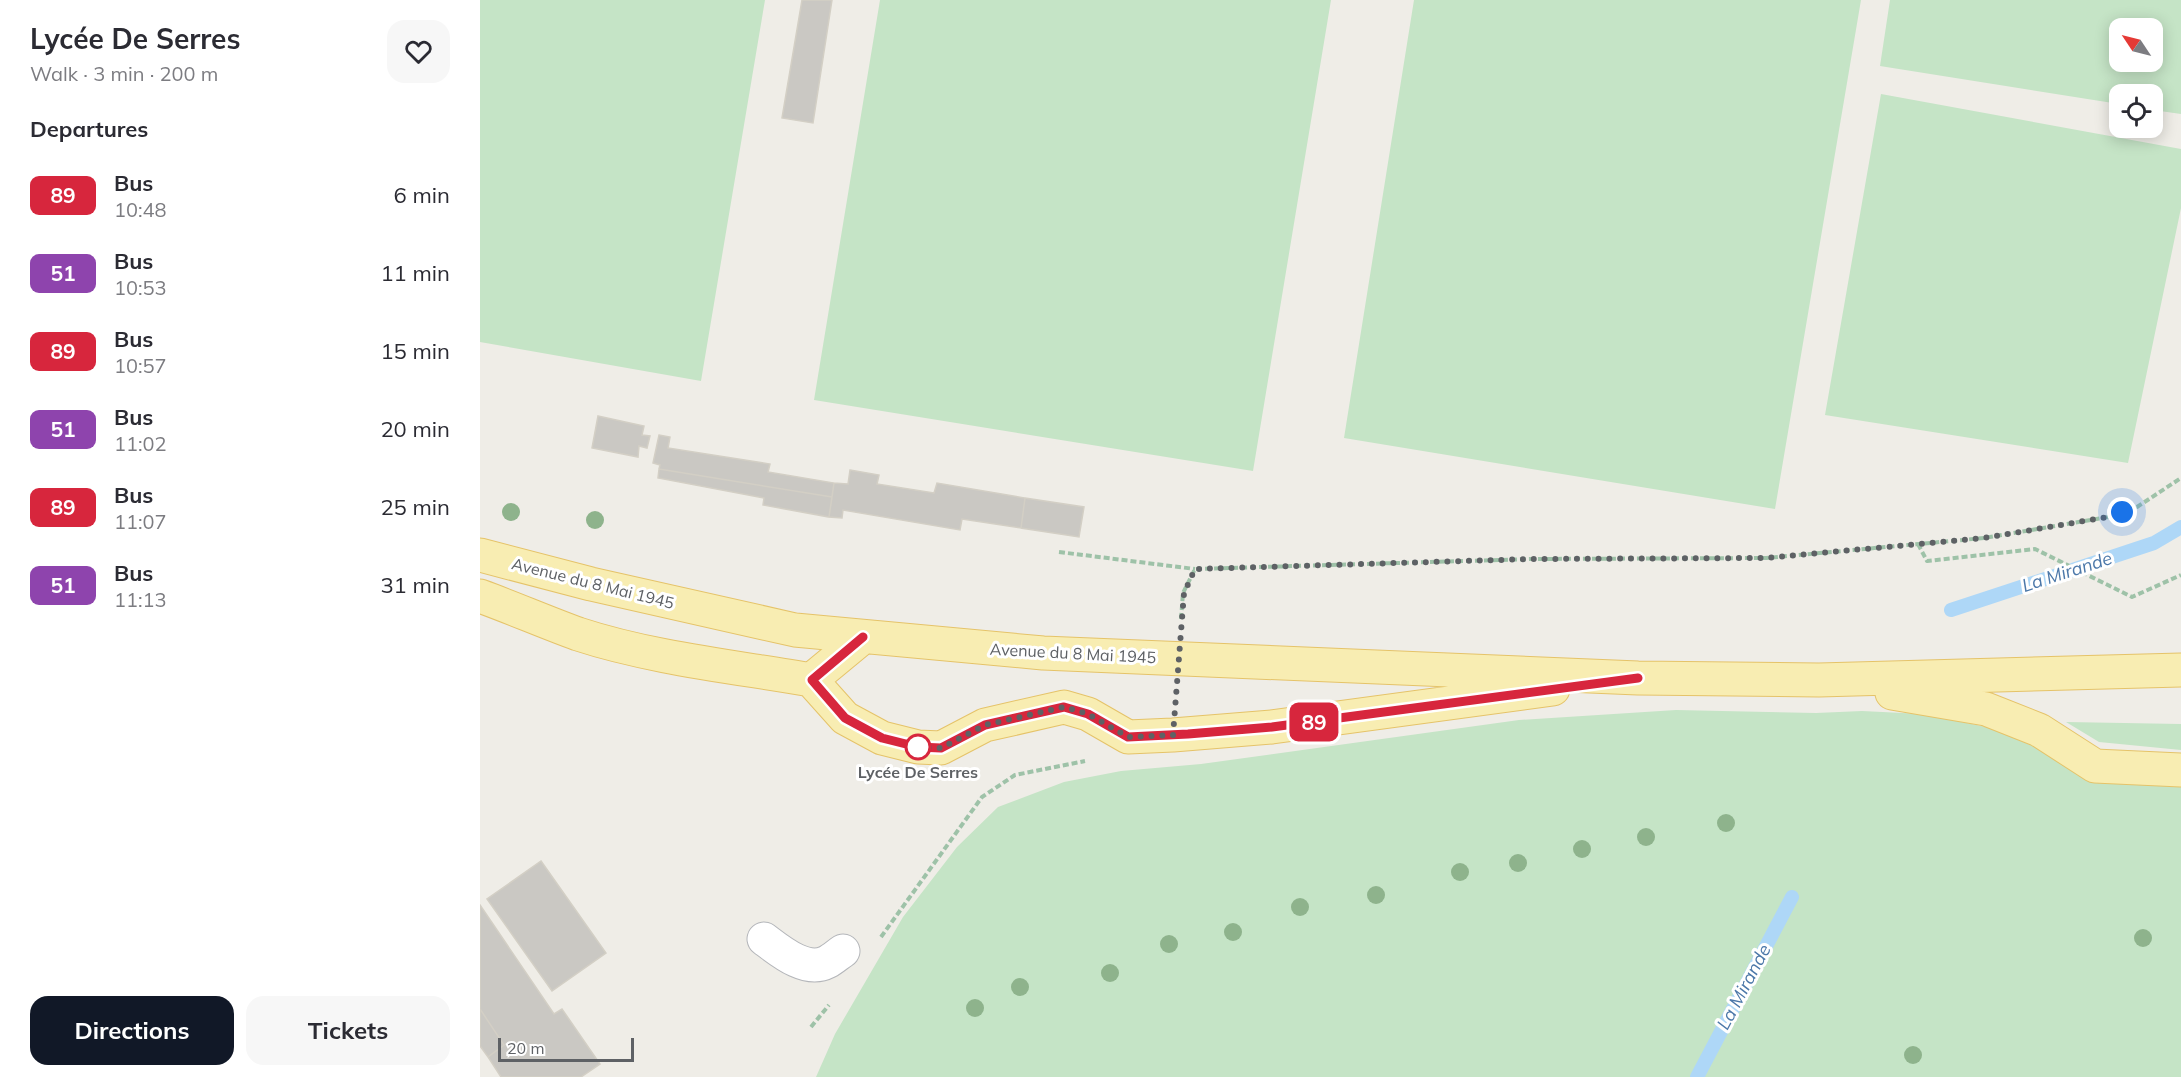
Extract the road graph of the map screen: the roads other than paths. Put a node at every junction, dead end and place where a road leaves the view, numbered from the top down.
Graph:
1 (480, 555) edge
2 (480, 596) edge
3 (863, 637) junction
4 (2181, 670) edge
5 (1638, 678) junction
6 (812, 680) junction
7 (1819, 680) junction
8 (2181, 770) edge
9 (764, 939) dead end
10 (843, 951) dead end

1 - 3 main road, Avenue du 8 Mai 1945
2 - 6 main road
3 - 5 main road, Avenue du 8 Mai 1945
3 - 6 main road
4 - 7 main road
5 - 6 main road
5 - 7 main road, Avenue du 8 Mai 1945
7 - 8 main road
9 - 10 street

